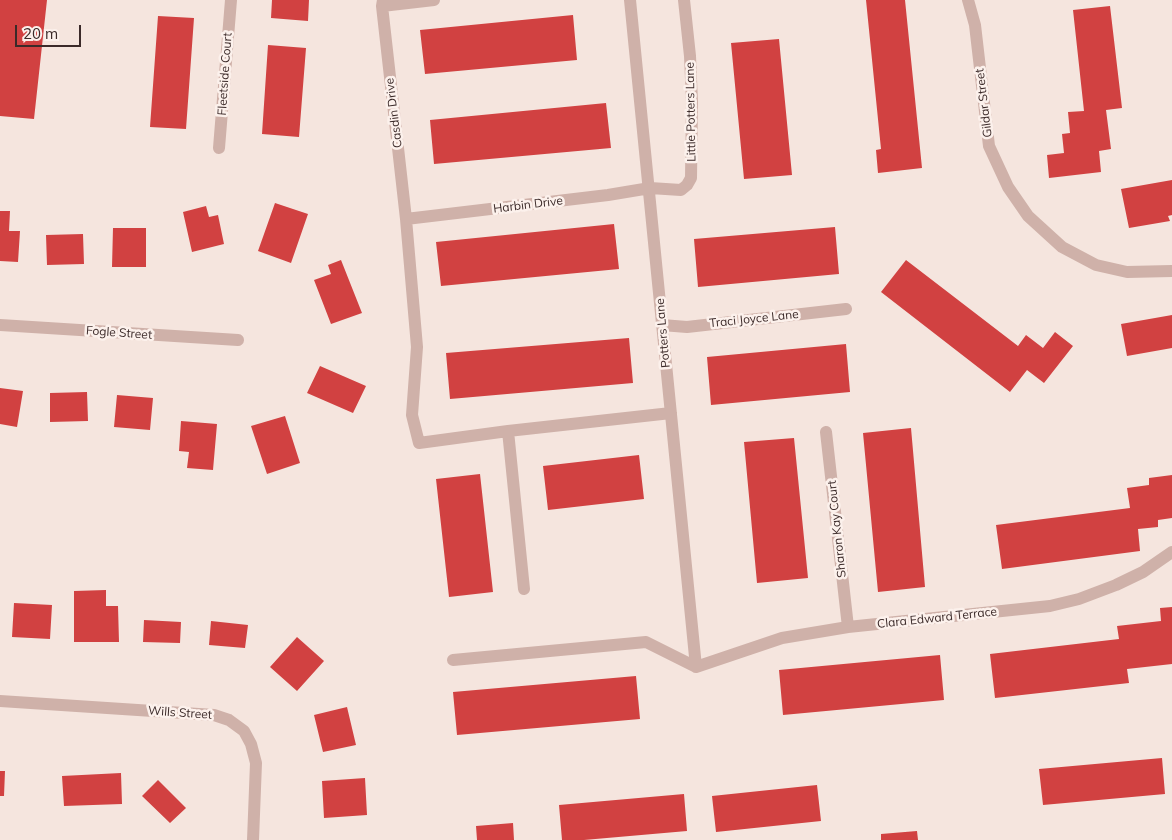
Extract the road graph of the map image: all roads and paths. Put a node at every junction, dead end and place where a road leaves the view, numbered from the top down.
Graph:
1 (231, 0) edge
2 (434, 0) edge
3 (630, 0) edge
4 (684, 0) edge
5 (968, 0) edge
6 (382, 3) edge
7 (219, 148) dead end
8 (650, 188) junction
9 (406, 219) junction
10 (1172, 271) edge
11 (846, 309) dead end
12 (0, 325) edge
13 (662, 325) junction
14 (238, 340) dead end
15 (671, 412) junction
16 (508, 431) junction
17 (826, 432) dead end
18 (1172, 552) edge
19 (524, 589) dead end
20 (848, 627) junction
21 (453, 660) dead end
22 (696, 667) junction
23 (0, 701) edge
24 (252, 840) edge

1 - 7 street, Fleetside Court
2 - 6 street
3 - 8 street, Potters Lane
4 - 8 street, Little Potters Lane
5 - 10 street, Gildar Street
6 - 9 street, Casdin Drive
8 - 9 street, Harbin Drive
8 - 13 street, Potters Lane
9 - 16 street, Casdin Drive
11 - 13 street, Traci Joyce Lane
12 - 14 street, Fogle Street
13 - 15 street, Potters Lane
15 - 16 street
15 - 22 street, Potters Lane
16 - 19 street
17 - 20 street, Sharon Kay Court
18 - 20 street, Clara Edward Terrace
20 - 22 street, Clara Edward Terrace
21 - 22 street
23 - 24 street, Wills Street

